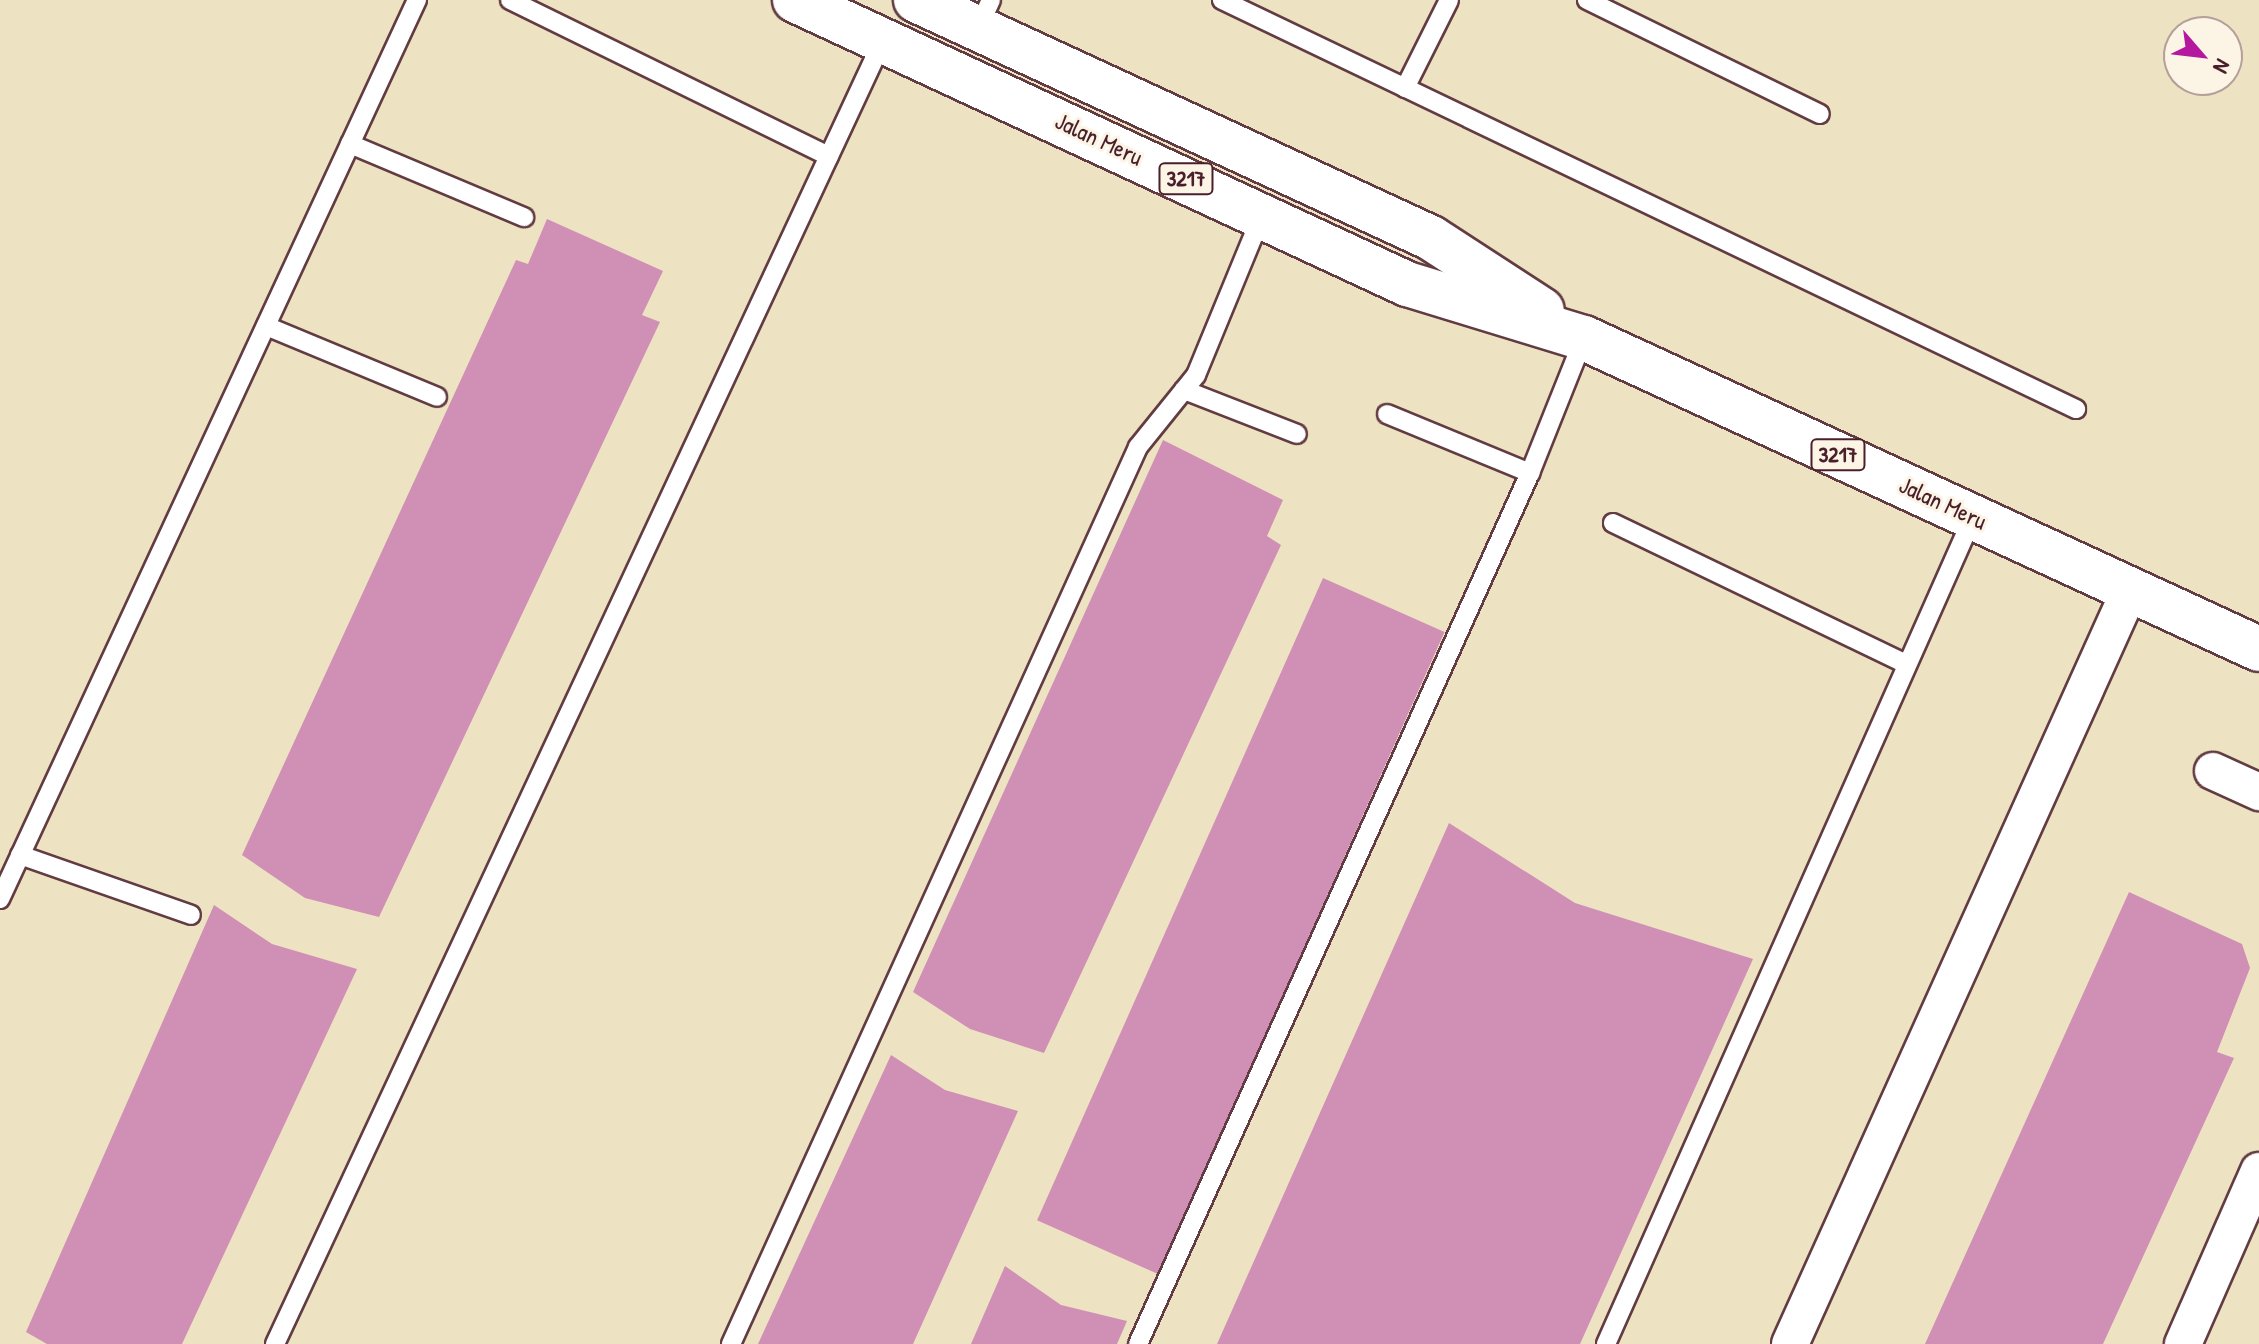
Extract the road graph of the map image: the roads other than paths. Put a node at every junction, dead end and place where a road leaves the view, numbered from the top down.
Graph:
1 (417, 0) edge
2 (510, 0) edge
3 (795, 0) edge
4 (916, 0) edge
5 (1222, 0) edge
6 (1449, 0) edge
7 (1587, 0) edge
8 (984, 15) edge
9 (883, 40) junction
10 (1405, 88) junction
11 (1820, 114) dead end
12 (350, 144) junction
13 (829, 156) junction
14 (1262, 214) junction
15 (524, 217) dead end
16 (266, 326) junction
17 (1584, 338) junction
18 (1184, 390) junction
19 (437, 397) dead end
20 (2076, 409) dead end
21 (1387, 414) dead end
22 (1297, 434) dead end
23 (1530, 473) junction
24 (1973, 517) junction
25 (1613, 523) dead end
26 (2130, 590) junction
27 (2259, 649) edge
28 (1906, 664) junction
29 (2213, 771) dead end
30 (2259, 792) edge
31 (20, 855) junction
32 (0, 899) edge
33 (191, 915) dead end
34 (2259, 1171) edge
35 (275, 1344) edge
36 (731, 1344) edge
37 (1138, 1344) edge
38 (1606, 1344) edge
39 (1790, 1344) edge
40 (2183, 1344) edge

1 - 12 lane
2 - 13 lane
3 - 9 main road, Jalan Meru / 3217
4 - 8 main road, Jalan Meru / 3217
5 - 10 lane
6 - 10 lane
7 - 11 lane
8 - 17 main road, Jalan Meru / 3217
9 - 13 lane
9 - 14 main road, Jalan Meru / 3217
10 - 20 lane
12 - 15 lane
12 - 16 lane
13 - 35 lane
14 - 17 main road, Jalan Meru / 3217
14 - 18 lane
16 - 19 lane
16 - 31 lane
17 - 23 lane
17 - 24 main road, Jalan Meru / 3217
18 - 22 lane
18 - 36 lane
21 - 23 lane
23 - 37 lane
24 - 26 main road, Jalan Meru / 3217
24 - 28 lane
25 - 28 lane
26 - 27 main road, Jalan Meru / 3217
26 - 39 street
28 - 38 lane
29 - 30 street
31 - 32 lane
31 - 33 lane
34 - 40 street

